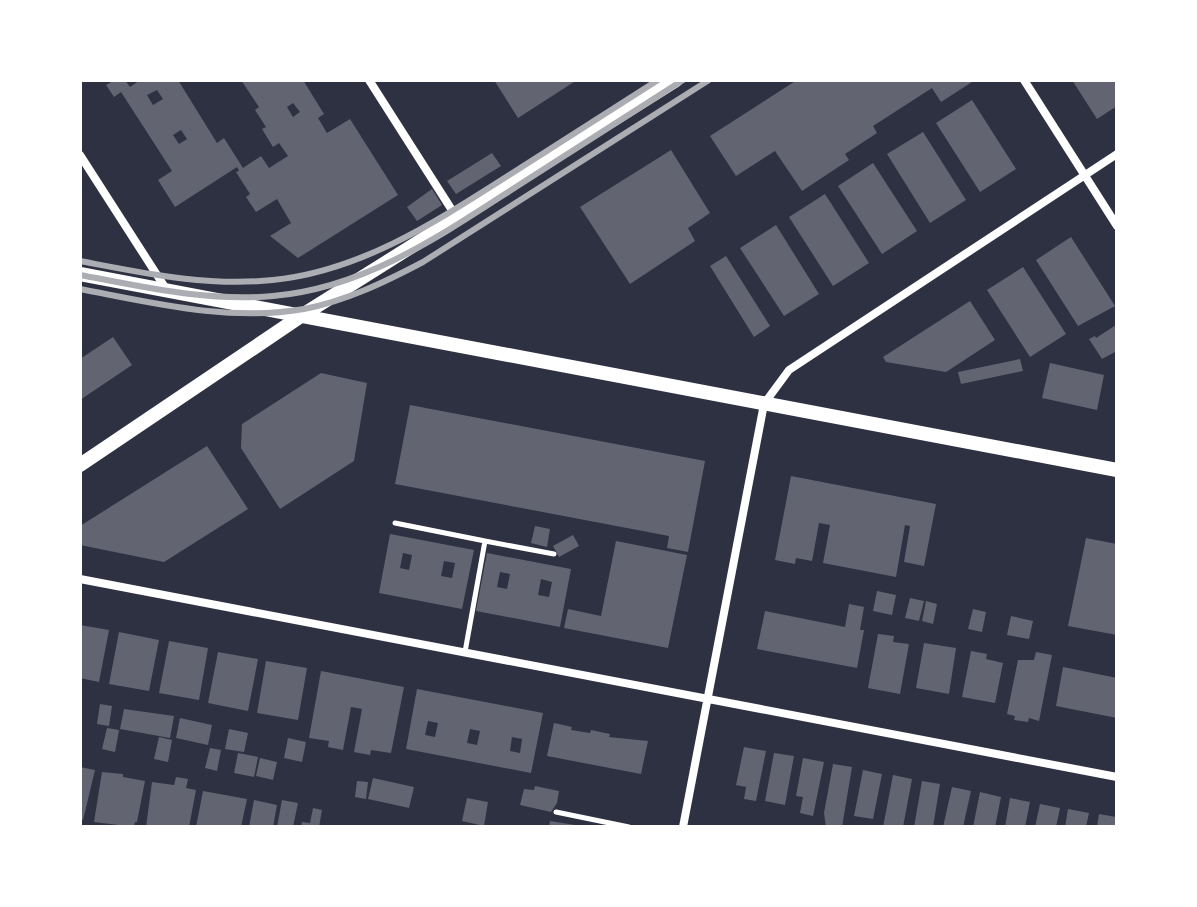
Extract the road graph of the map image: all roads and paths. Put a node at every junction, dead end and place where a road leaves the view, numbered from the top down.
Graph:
1 (369, 80) edge
2 (676, 80) edge
3 (1024, 80) edge
4 (1117, 154) edge
5 (80, 155) edge
6 (1085, 175) junction
7 (457, 218) junction
8 (1117, 226) edge
9 (80, 274) edge
10 (167, 290) junction
11 (301, 316) junction
12 (764, 404) junction
13 (80, 465) edge
14 (1117, 470) edge
15 (395, 523) dead end
16 (485, 541) junction
17 (554, 554) dead end
18 (80, 579) edge
19 (465, 653) junction
20 (708, 699) junction
21 (1117, 777) edge
22 (556, 812) dead end
23 (629, 827) edge
24 (683, 827) edge

1 - 7 street
2 - 7 main road
3 - 6 street
4 - 6 street
5 - 10 street
6 - 8 street
6 - 12 street
7 - 11 main road
9 - 10 main road
10 - 11 main road
11 - 12 main road
11 - 13 main road
12 - 14 main road
12 - 20 street
15 - 16 lane
16 - 17 lane
16 - 19 lane
18 - 19 street
19 - 20 street
20 - 21 street
20 - 24 street
22 - 23 lane

